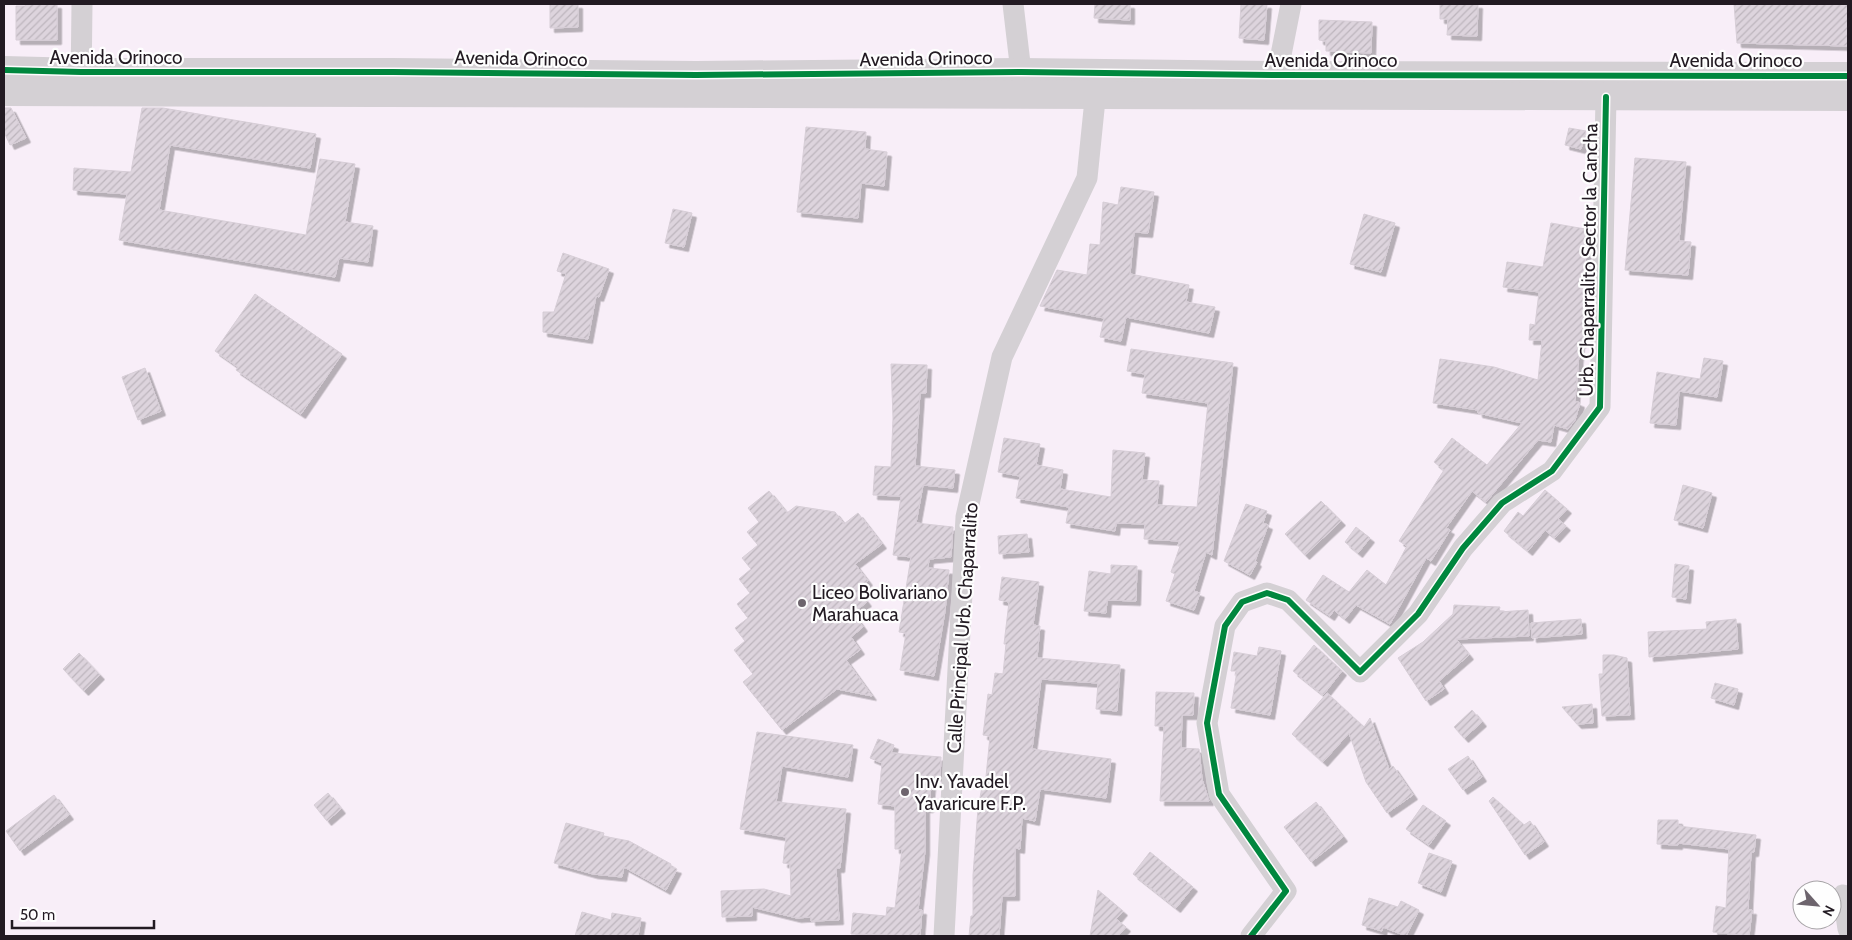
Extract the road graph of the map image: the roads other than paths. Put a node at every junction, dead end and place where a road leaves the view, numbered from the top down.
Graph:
1 (82, 4) edge
2 (1013, 4) edge
3 (1291, 4) edge
4 (4, 70) edge
5 (1021, 72) junction
6 (1277, 75) junction
7 (1848, 76) edge
8 (81, 82) junction
9 (1097, 84) junction
10 (4, 92) edge
11 (1606, 97) junction
12 (1848, 97) edge
13 (1843, 895) dead end
14 (1848, 929) edge
15 (944, 936) edge
16 (1251, 936) edge

1 - 8 street
2 - 5 street
3 - 6 street
4 - 8 street, Avenida Orinoco
5 - 8 street, Avenida Orinoco
5 - 9 street, Avenida Orinoco
6 - 7 street, Avenida Orinoco
6 - 9 street, Avenida Orinoco
8 - 9 street, Avenida Orinoco
8 - 10 street, Avenida Orinoco
9 - 11 street, Avenida Orinoco
9 - 15 street, Calle Principal Urb. Chaparralito
11 - 12 street, Avenida Orinoco
11 - 16 street, Urb. Chaparralito Sector la Cancha
13 - 14 street

